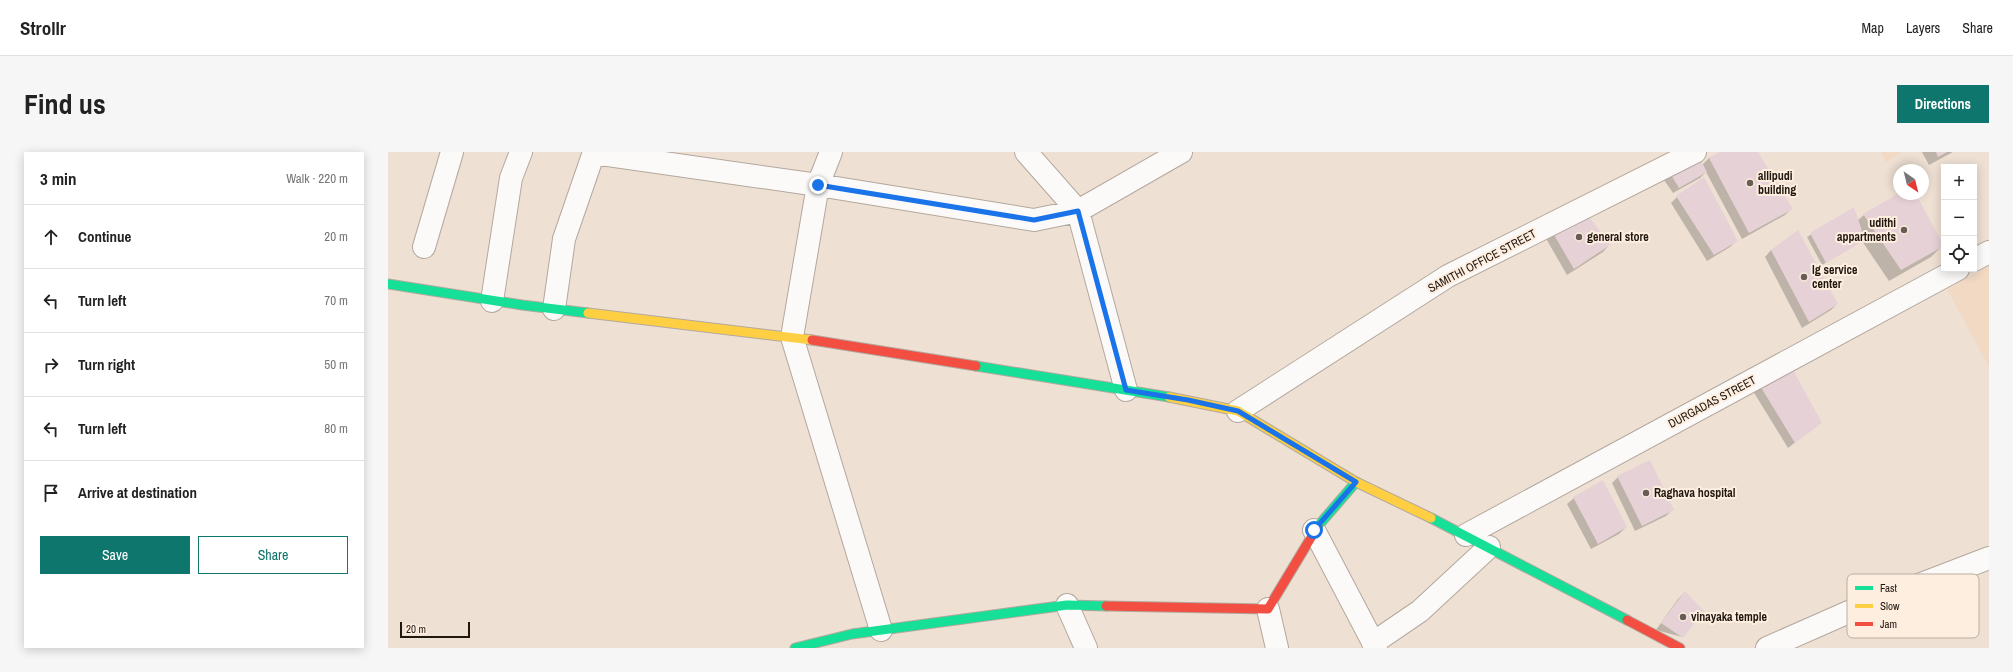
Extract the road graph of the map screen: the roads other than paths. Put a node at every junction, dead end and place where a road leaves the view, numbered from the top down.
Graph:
1 (452, 152) edge
2 (521, 152) edge
3 (831, 152) edge
4 (1026, 152) edge
5 (1181, 152) edge
6 (594, 153) edge
7 (1682, 155) edge
8 (818, 185) junction
9 (1078, 211) junction
10 (424, 247) dead end
11 (1989, 252) edge
12 (1977, 258) edge
13 (1952, 272) edge
14 (388, 284) edge
15 (492, 301) junction
16 (554, 309) junction
17 (792, 336) junction
18 (1126, 390) junction
19 (1238, 411) junction
20 (1356, 482) junction
21 (1314, 530) junction
22 (1466, 535) junction
23 (1489, 547) junction
24 (1989, 558) edge
25 (1947, 574) edge
26 (1067, 605) junction
27 (1268, 609) junction
28 (1847, 613) edge
29 (881, 630) junction
30 (1375, 645) edge
31 (795, 648) edge
32 (1086, 648) edge
33 (1277, 648) edge
34 (1680, 648) edge
35 (1767, 648) edge

1 - 10 street
2 - 15 street
3 - 8 street
4 - 9 street
5 - 9 street
6 - 8 street
6 - 16 street
7 - 19 street, SAMITHI OFFICE STREET
8 - 9 street
8 - 17 street
9 - 18 street
11 - 12 street
13 - 22 street, DURGADAS STREET
14 - 15 main road
15 - 16 main road
16 - 17 main road
17 - 18 main road
17 - 29 street
18 - 19 main road
19 - 20 main road
20 - 21 main road
20 - 22 main road
21 - 27 main road
21 - 30 street
22 - 23 main road
23 - 30 street
23 - 34 main road
24 - 25 street
26 - 27 main road
26 - 29 main road
26 - 32 street
27 - 33 street
28 - 35 street
29 - 31 main road

